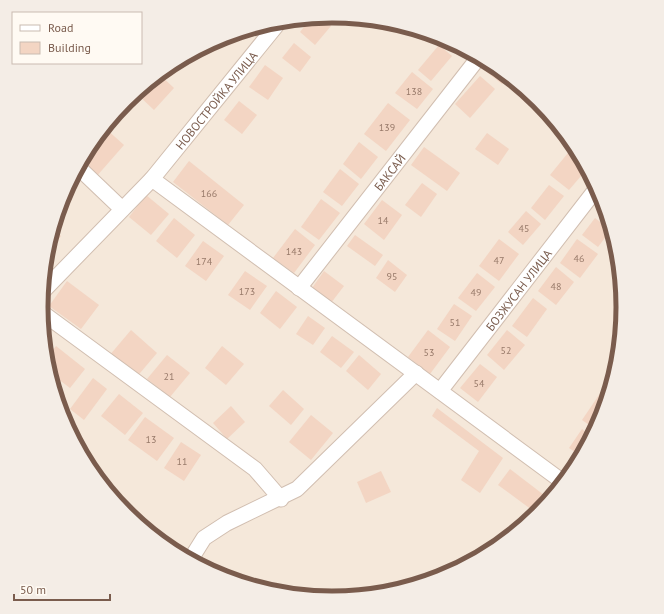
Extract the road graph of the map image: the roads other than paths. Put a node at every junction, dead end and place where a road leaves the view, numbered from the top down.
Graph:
1 (274, 29) edge
2 (475, 62) edge
3 (82, 172) edge
4 (152, 179) junction
5 (592, 194) edge
6 (122, 209) junction
7 (49, 284) edge
8 (299, 288) junction
9 (49, 317) edge
10 (416, 373) junction
11 (440, 391) junction
12 (558, 478) edge
13 (281, 499) junction
14 (194, 555) edge

1 - 4 street, НОВОСТРОЙКА УЛИЦА
2 - 8 street, БАКСАЙ
3 - 6 street
4 - 6 street, НОВОСТРОЙКА УЛИЦА
4 - 8 street
5 - 11 street, БОЗЖУСАН УЛИЦА
6 - 7 street, НОВОСТРОЙКА УЛИЦА
8 - 10 street
9 - 13 street
10 - 11 street
10 - 13 street
11 - 12 street
13 - 14 street

